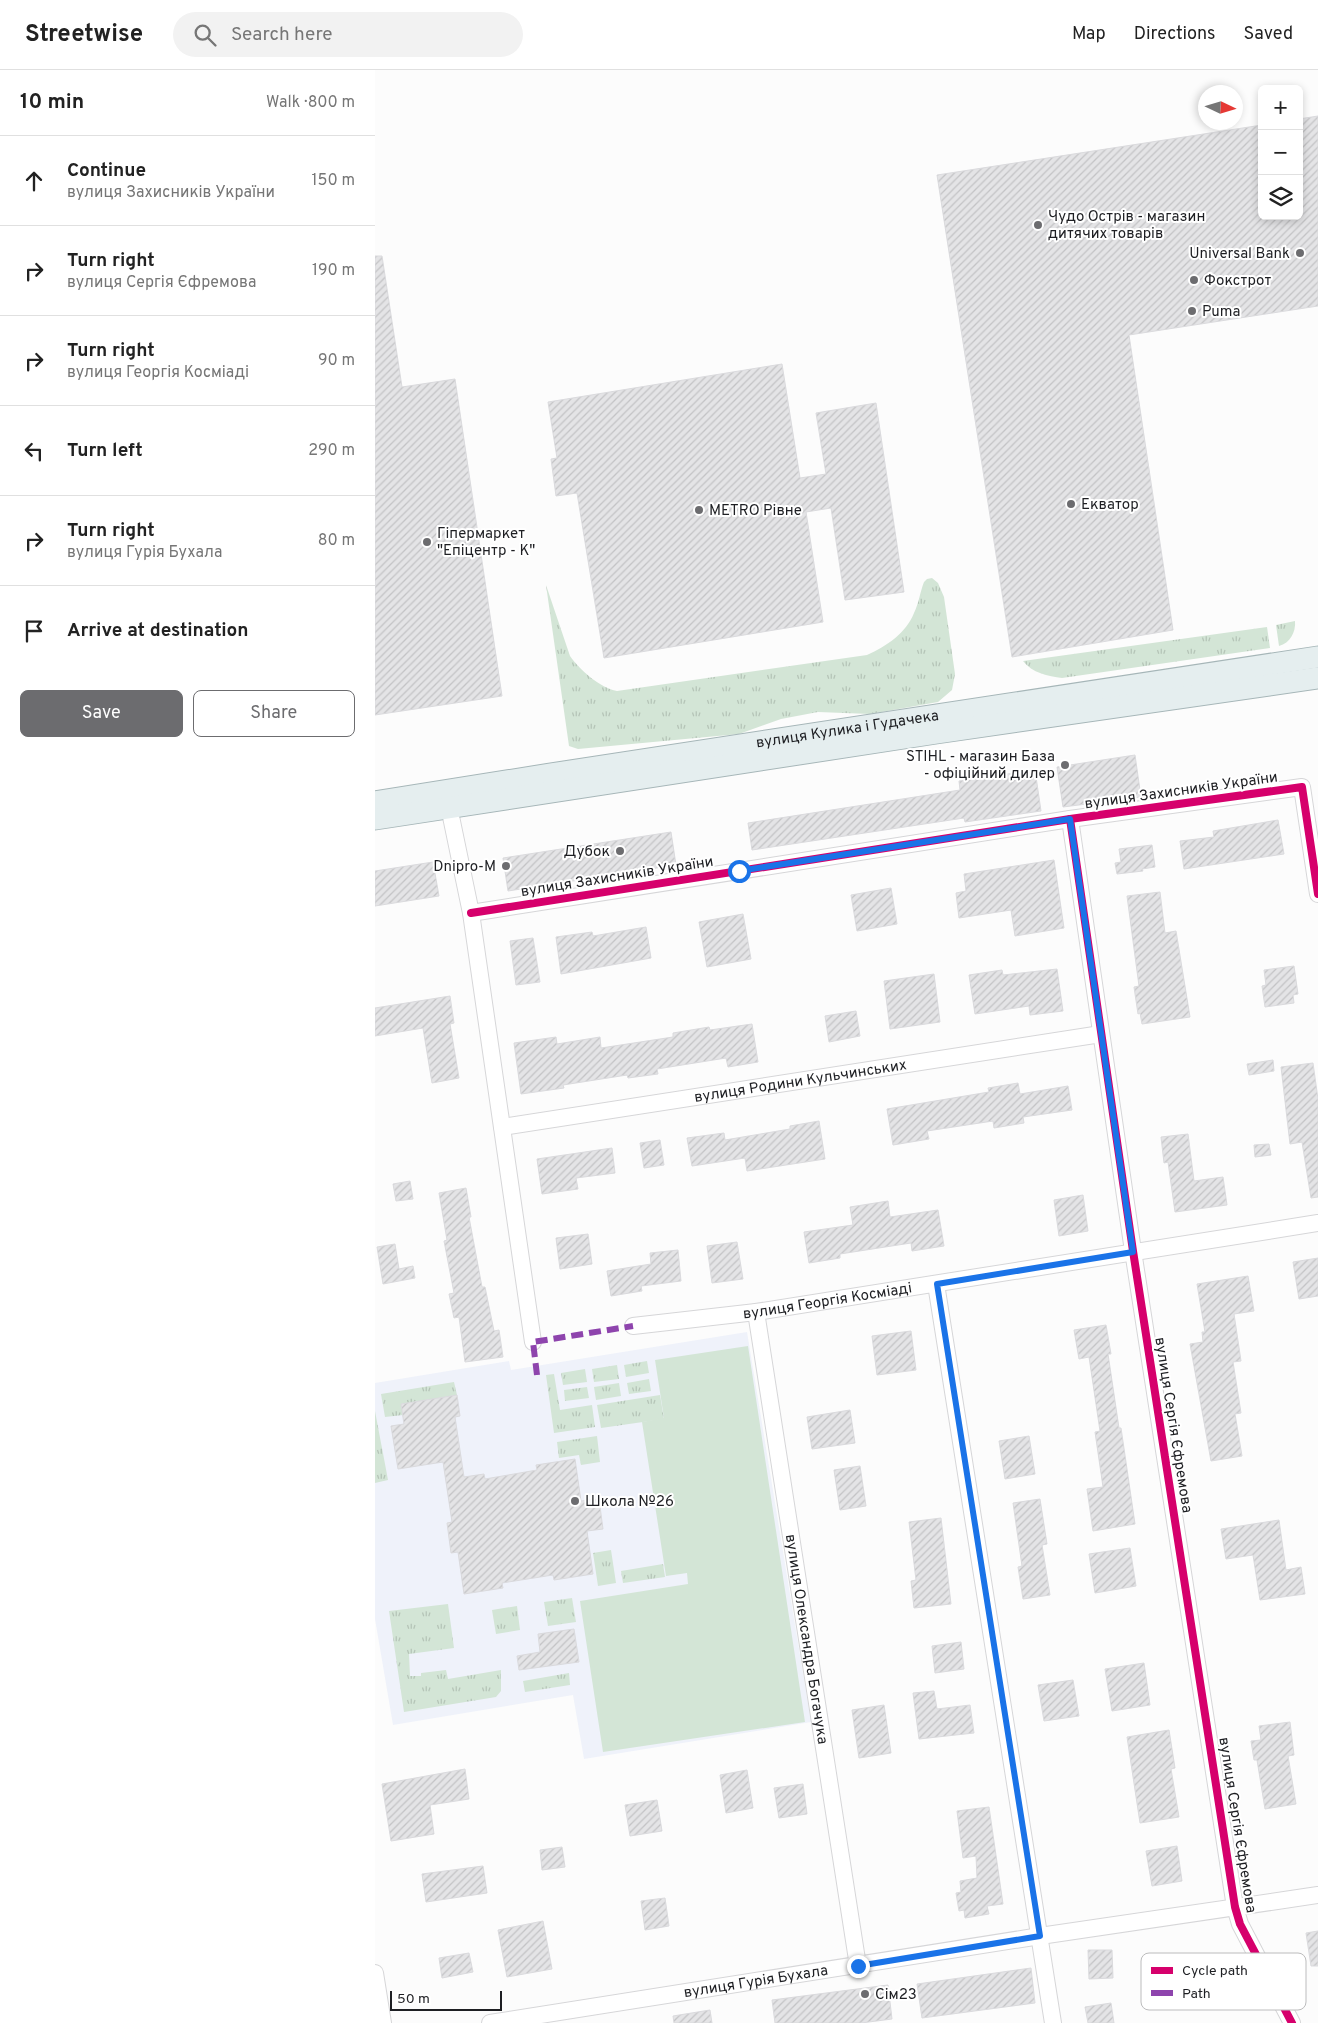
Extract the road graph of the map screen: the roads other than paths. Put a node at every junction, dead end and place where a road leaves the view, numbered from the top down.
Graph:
1 (1318, 657) edge
2 (1318, 678) edge
3 (375, 802) edge
4 (449, 807) junction
5 (375, 819) edge
6 (1070, 819) junction
7 (1318, 894) edge
8 (471, 913) junction
9 (1101, 1034) junction
10 (502, 1127) junction
11 (1318, 1223) edge
12 (1133, 1252) junction
13 (937, 1284) junction
14 (756, 1312) junction
15 (633, 1326) dead end
16 (533, 1342) dead end
17 (1318, 1895) edge
18 (1235, 1907) junction
19 (1040, 1936) junction
20 (1255, 1953) edge
21 (858, 1966) junction
22 (375, 1973) edge
23 (1285, 2010) edge
24 (383, 2023) edge
25 (490, 2023) edge
26 (1053, 2023) edge
27 (1292, 2023) edge

1 - 3 main road, вулиця Кулика і Гудачека
2 - 4 main road, вулиця Кулика і Гудачека
4 - 5 main road, вулиця Кулика і Гудачека
4 - 8 street
6 - 7 street, вулиця Захисників України
6 - 8 street, вулиця Захисників України
6 - 9 street, вулиця Сергія Єфремова
8 - 10 street
9 - 10 street, вулиця Родини Кульчинських
9 - 12 street, вулиця Сергія Єфремова
10 - 16 street
11 - 12 street, вулиця Георгія Косміаді
12 - 13 street, вулиця Георгія Косміаді
12 - 18 street, вулиця Сергія Єфремова
13 - 14 street, вулиця Георгія Косміаді
13 - 19 street
14 - 15 street, вулиця Георгія Косміаді
14 - 21 street, вулиця Олександра Богачука
17 - 18 street, вулиця Гурія Бухала
18 - 19 street, вулиця Гурія Бухала
18 - 20 street, вулиця Сергія Єфремова
19 - 21 street, вулиця Гурія Бухала
19 - 26 street
21 - 25 street, вулиця Гурія Бухала
22 - 24 street
23 - 27 street, вулиця Сергія Єфремова

